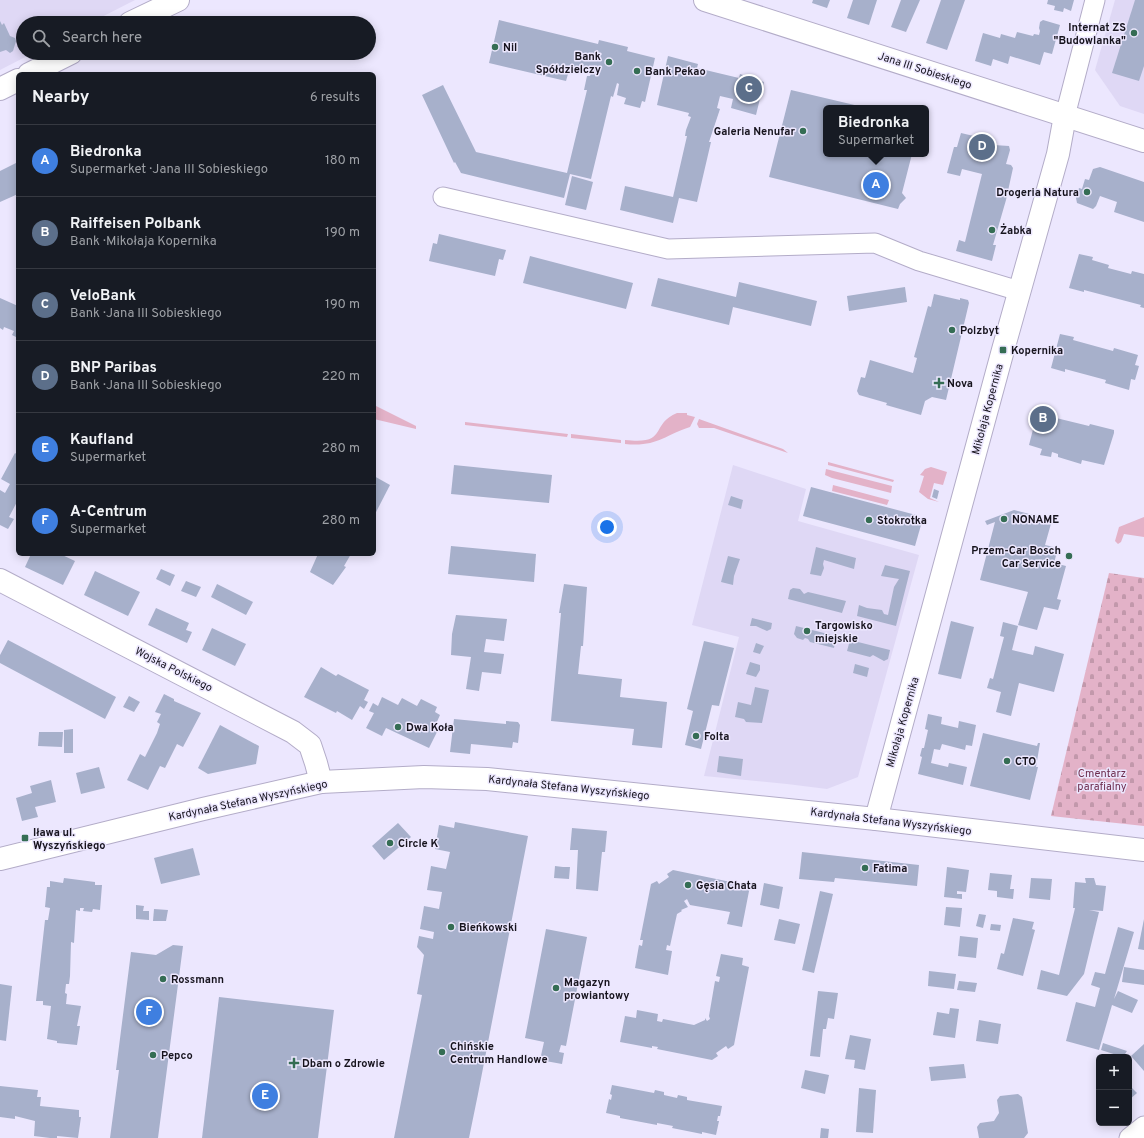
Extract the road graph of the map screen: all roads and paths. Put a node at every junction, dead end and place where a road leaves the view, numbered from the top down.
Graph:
1 (178, 0) edge
2 (705, 0) edge
3 (1095, 0) edge
4 (145, 16) edge
5 (57, 60) edge
6 (33, 72) edge
7 (16, 81) edge
8 (0, 89) edge
9 (1065, 116) junction
10 (1144, 141) edge
11 (442, 197) dead end
12 (1019, 291) junction
13 (0, 580) edge
14 (321, 782) junction
15 (876, 818) junction
16 (1144, 850) edge
17 (0, 859) edge
18 (1144, 1126) edge
19 (1129, 1138) edge

1 - 4 street
2 - 9 street, Jana III Sobieskiego
3 - 9 street, Mikołaja Kopernika
5 - 6 street
7 - 8 street
9 - 10 street, Jana III Sobieskiego
9 - 12 street, Mikołaja Kopernika
11 - 12 street
12 - 15 street, Mikołaja Kopernika
13 - 14 street, Wojska Polskiego
14 - 15 street, Kardynała Stefana Wyszyńskiego
14 - 17 street, Kardynała Stefana Wyszyńskiego
15 - 16 street, Kardynała Stefana Wyszyńskiego
18 - 19 street

